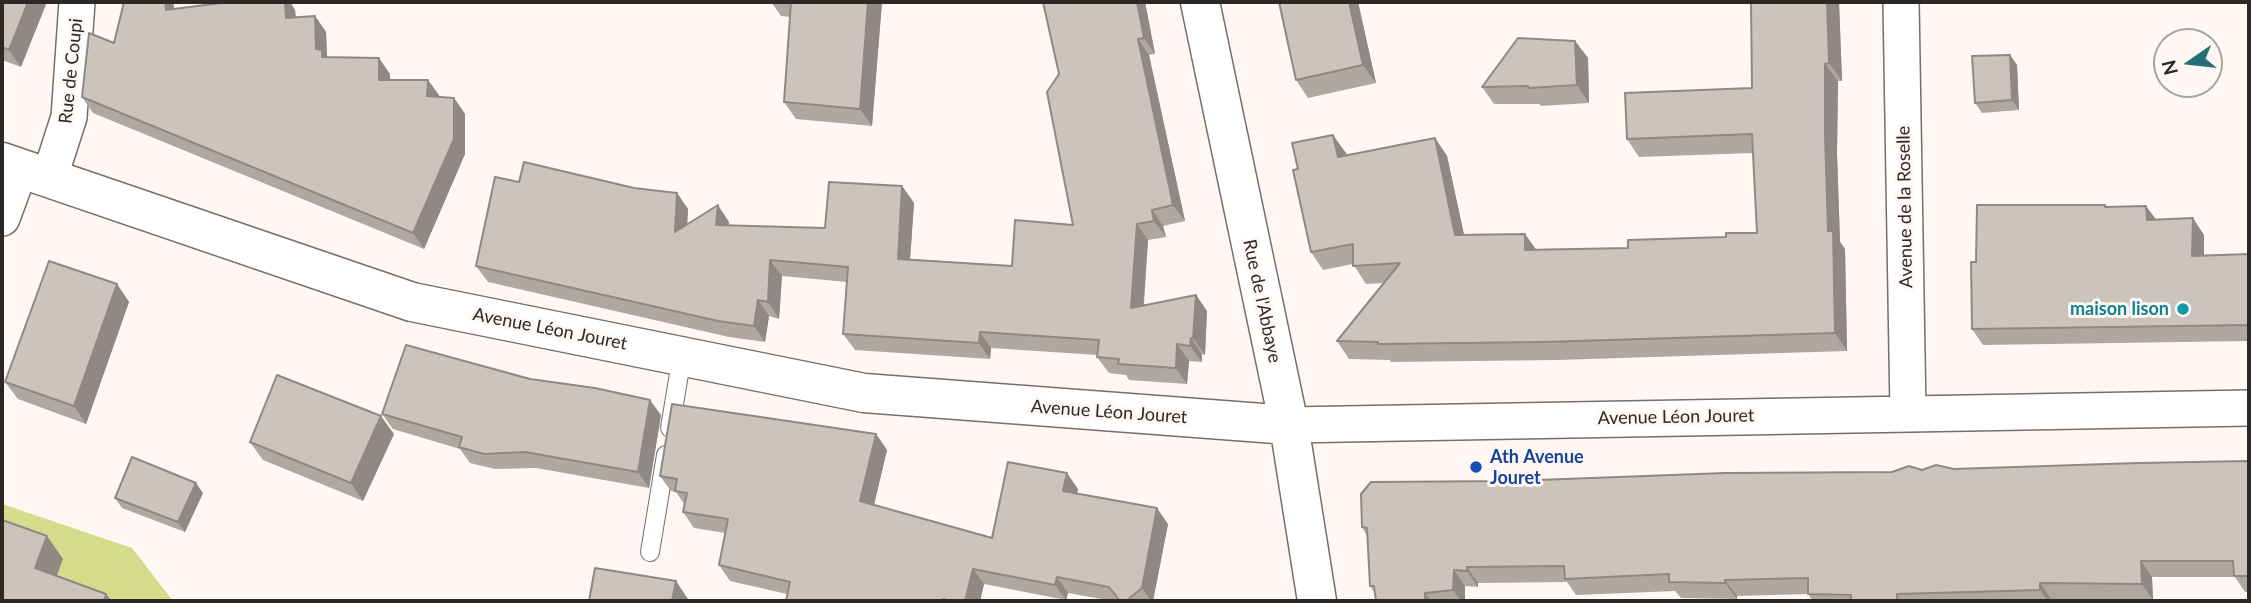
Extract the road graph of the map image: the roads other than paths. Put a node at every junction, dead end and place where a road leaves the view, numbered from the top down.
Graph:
1 (78, 2) edge
2 (1200, 2) edge
3 (1901, 2) edge
4 (24, 170) edge
5 (2, 218) edge
6 (682, 356) junction
7 (2249, 408) edge
8 (1908, 413) junction
9 (1289, 425) junction
10 (650, 552) dead end
11 (1317, 601) edge

1 - 4 street, Rue de Coupi
2 - 9 street, Rue de l'Abbaye
3 - 8 street, Avenue de la Roselle
4 - 5 street, Rue de Coupi
4 - 6 street, Avenue Léon Jouret
6 - 9 street, Avenue Léon Jouret
6 - 10 lane
7 - 8 street, Avenue Léon Jouret
8 - 9 street, Avenue Léon Jouret
9 - 11 street, Rue de l'Abbaye

